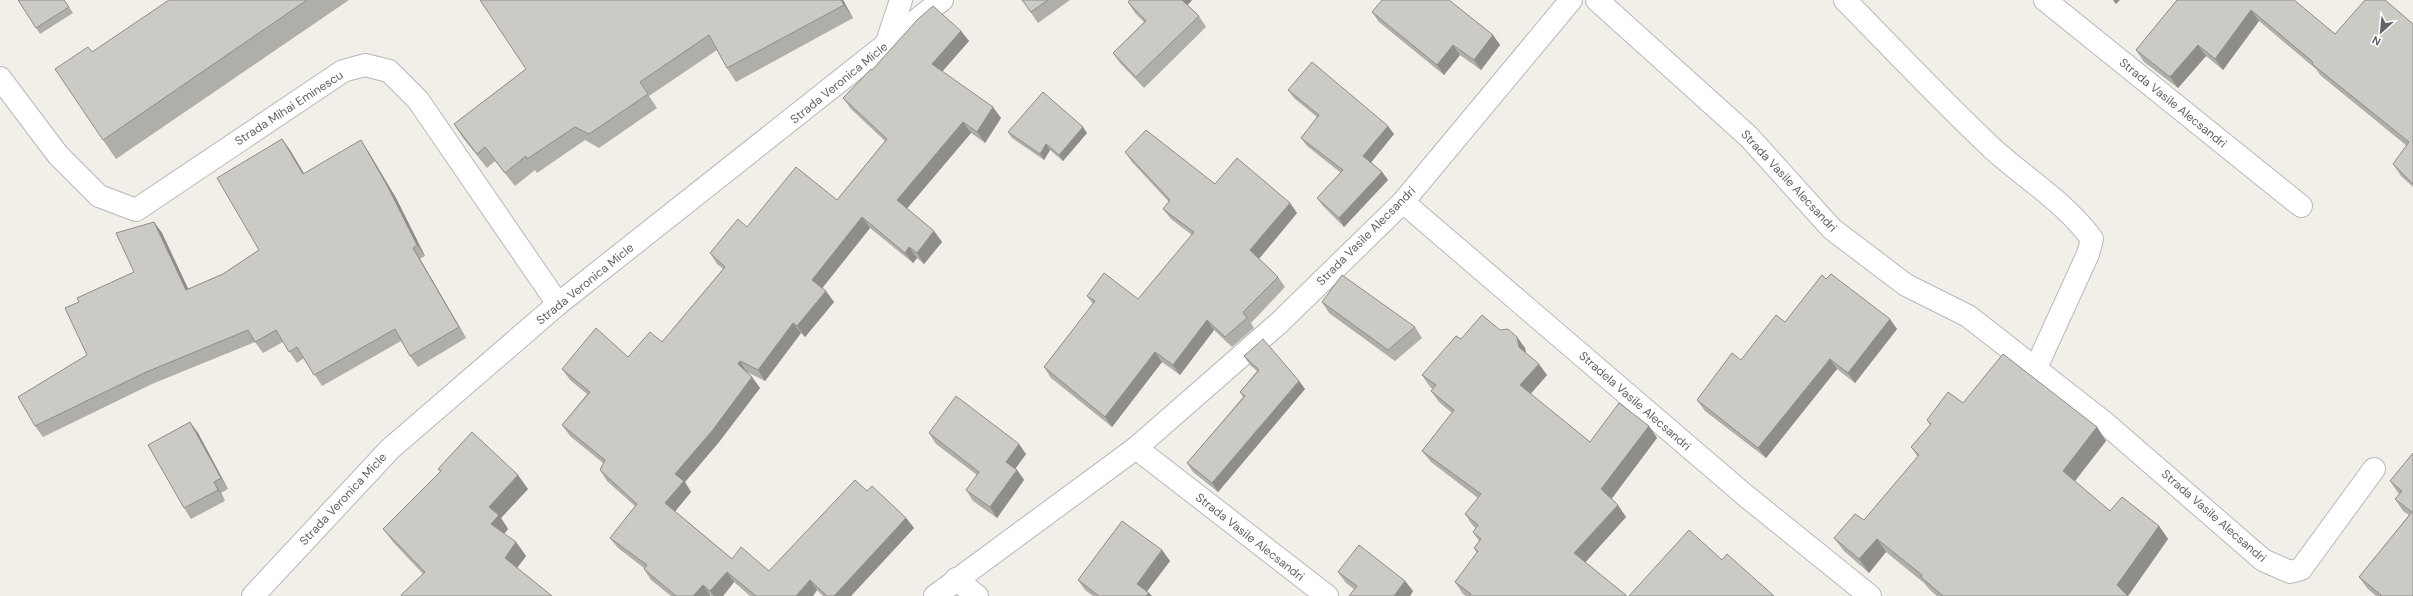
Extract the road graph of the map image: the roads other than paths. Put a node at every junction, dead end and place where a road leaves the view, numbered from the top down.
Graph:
1 (901, 0) edge
2 (942, 0) edge
3 (1572, 0) edge
4 (1597, 0) edge
5 (1845, 0) edge
6 (2045, 0) edge
7 (886, 45) junction
8 (0, 78) edge
9 (1403, 202) junction
10 (2301, 206) dead end
11 (558, 304) junction
12 (2035, 370) junction
13 (1136, 448) junction
14 (2374, 469) dead end
15 (956, 579) junction
16 (253, 596) edge
17 (935, 596) edge
18 (977, 596) edge
19 (1327, 596) edge
20 (1870, 596) edge

1 - 7 street
2 - 7 street, Strada Veronica Micle
3 - 9 street, Strada Vasile Alecsandri
4 - 12 street, Strada Vasile Alecsandri
5 - 12 street
6 - 10 street, Strada Vasile Alecsandri
7 - 11 street, Strada Veronica Micle
8 - 11 street, Strada Mihai Eminescu
9 - 13 street, Strada Vasile Alecsandri
9 - 20 street, Stradela Vasile Alecsandri
11 - 16 street, Strada Veronica Micle
12 - 14 street, Strada Vasile Alecsandri
13 - 15 street, Strada Vasile Alecsandri
13 - 19 street, Strada Vasile Alecsandri
15 - 17 street, Strada Vasile Alecsandri
15 - 18 street

